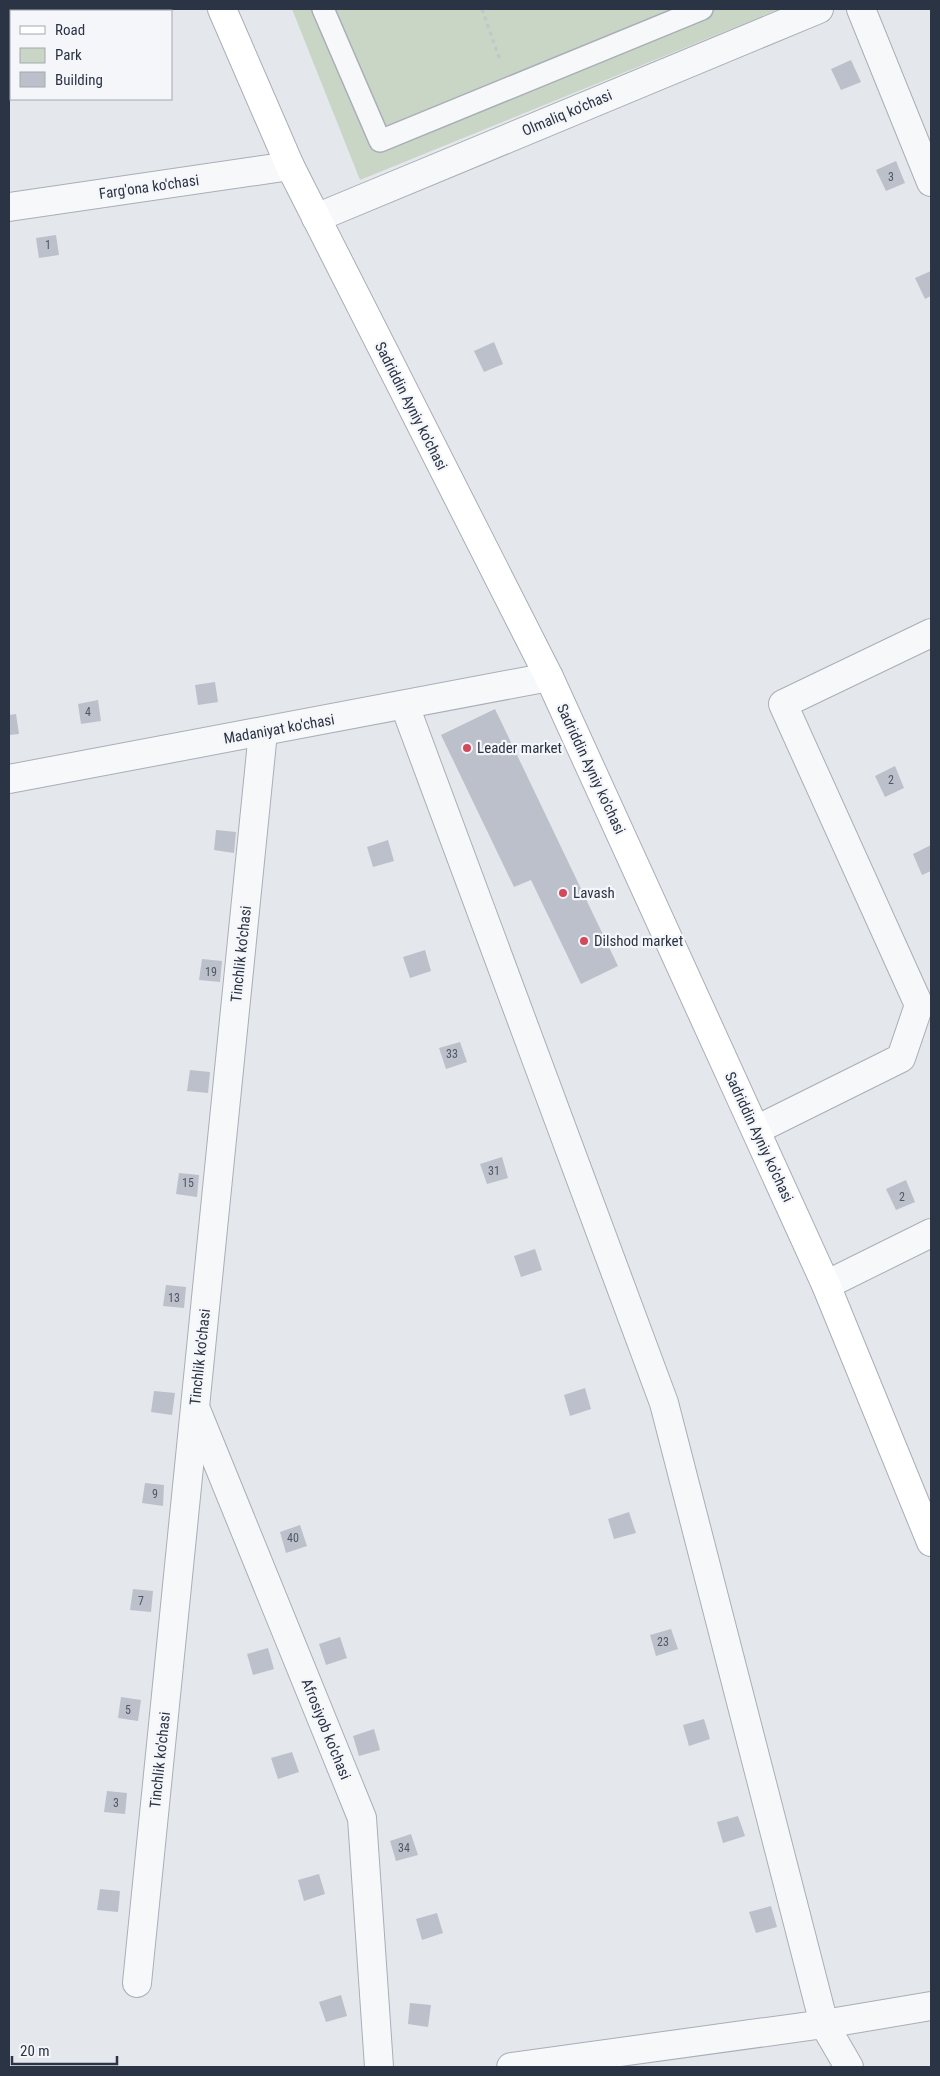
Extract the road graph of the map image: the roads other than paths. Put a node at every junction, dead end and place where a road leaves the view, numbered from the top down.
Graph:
1 (222, 9) edge
2 (323, 9) edge
3 (702, 9) edge
4 (819, 9) edge
5 (861, 9) edge
6 (290, 166) junction
7 (931, 182) edge
8 (9, 207) edge
9 (316, 218) junction
10 (931, 633) edge
11 (549, 677) junction
12 (404, 706) junction
13 (263, 732) junction
14 (9, 779) edge
15 (925, 1002) edge
16 (756, 1130) junction
17 (931, 1233) edge
18 (826, 1285) junction
19 (195, 1409) junction
20 (931, 1542) edge
21 (137, 1982) dead end
22 (931, 2006) edge
23 (824, 2024) junction
24 (379, 2067) edge
25 (511, 2067) edge
26 (849, 2067) edge

1 - 6 street, Sadriddin Ayniy ko'chasi
2 - 3 lane
4 - 9 street, Olmaliq ko'chasi
5 - 7 street
6 - 8 street, Farg'ona ko'chasi
6 - 9 street, Sadriddin Ayniy ko'chasi
9 - 11 street, Sadriddin Ayniy ko'chasi
10 - 15 street
11 - 12 street, Madaniyat ko'chasi
11 - 16 street, Sadriddin Ayniy ko'chasi
12 - 13 street, Madaniyat ko'chasi
12 - 23 street
13 - 14 street, Madaniyat ko'chasi
13 - 19 street, Tinchlik ko'chasi
15 - 16 street
16 - 18 street, Sadriddin Ayniy ko'chasi
17 - 18 street
18 - 20 street, Sadriddin Ayniy ko'chasi
19 - 21 street, Tinchlik ko'chasi
19 - 24 street, Afrosiyob ko'chasi
22 - 23 street
23 - 25 street
23 - 26 street

